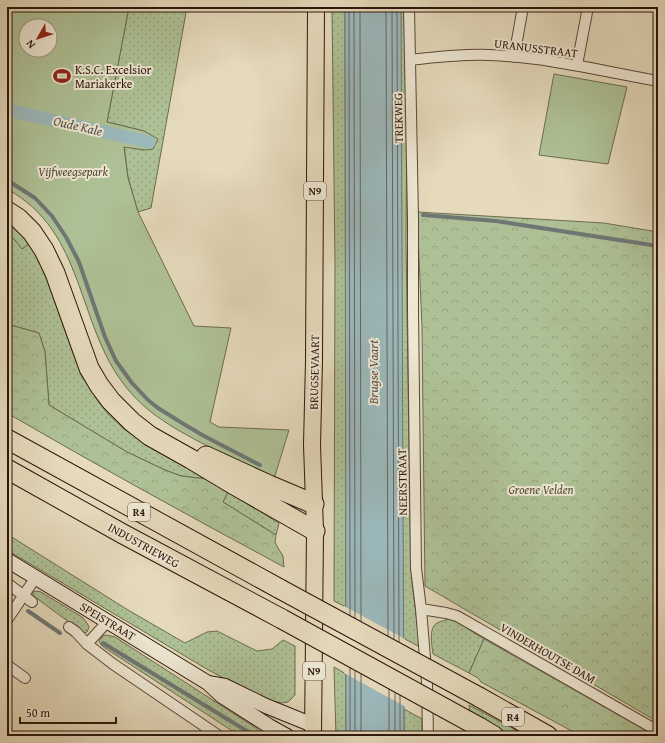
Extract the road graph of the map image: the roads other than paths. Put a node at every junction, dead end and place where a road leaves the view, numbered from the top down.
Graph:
1 (316, 7) edge
2 (409, 7) edge
3 (523, 7) edge
4 (588, 7) edge
5 (514, 57) junction
6 (410, 60) junction
7 (578, 65) junction
8 (658, 81) edge
9 (7, 200) edge
10 (7, 210) edge
11 (412, 228) joint
12 (7, 439) edge
13 (7, 469) edge
14 (314, 504) junction
15 (315, 531) junction
16 (7, 560) edge
17 (36, 577) junction
18 (7, 583) edge
19 (28, 599) junction
20 (421, 609) junction
21 (7, 620) edge
22 (108, 621) junction
23 (69, 626) dead end
24 (87, 644) junction
25 (7, 665) edge
26 (25, 678) dead end
27 (208, 683) junction
28 (313, 730) edge
29 (658, 731) edge
30 (486, 732) edge
31 (219, 736) edge
32 (287, 736) edge
33 (428, 736) edge
34 (548, 736) edge

1 - 14 main road, BRUGSEVAART / N9
2 - 6 street, TREKWEG
3 - 5 street
4 - 7 street
5 - 6 street, URANUSSTRAAT
5 - 7 street, URANUSSTRAAT
6 - 11 street, TREKWEG
7 - 8 street, URANUSSTRAAT
9 - 14 highway
10 - 15 highway
11 - 20 street, NEERSTRAAT
12 - 34 highway, R4, bridge
13 - 30 highway, INDUSTRIEWEG / R4, bridge
14 - 15 main road, BRUGSEVAART / N9
15 - 28 main road, BRUGSEVAART / N9
16 - 17 street, SPEISTRAAT
17 - 19 street
17 - 22 street, SPEISTRAAT
18 - 19 street
19 - 21 street
20 - 29 street, VINDERHOUTSE DAM
20 - 33 street, NEERSTRAAT
22 - 24 street
22 - 27 street, SPEISTRAAT
23 - 24 street, SPEISTRAAT
24 - 31 street, SPEISTRAAT
25 - 26 street
27 - 28 street, SPEISTRAAT
27 - 32 street, SPEISTRAAT

